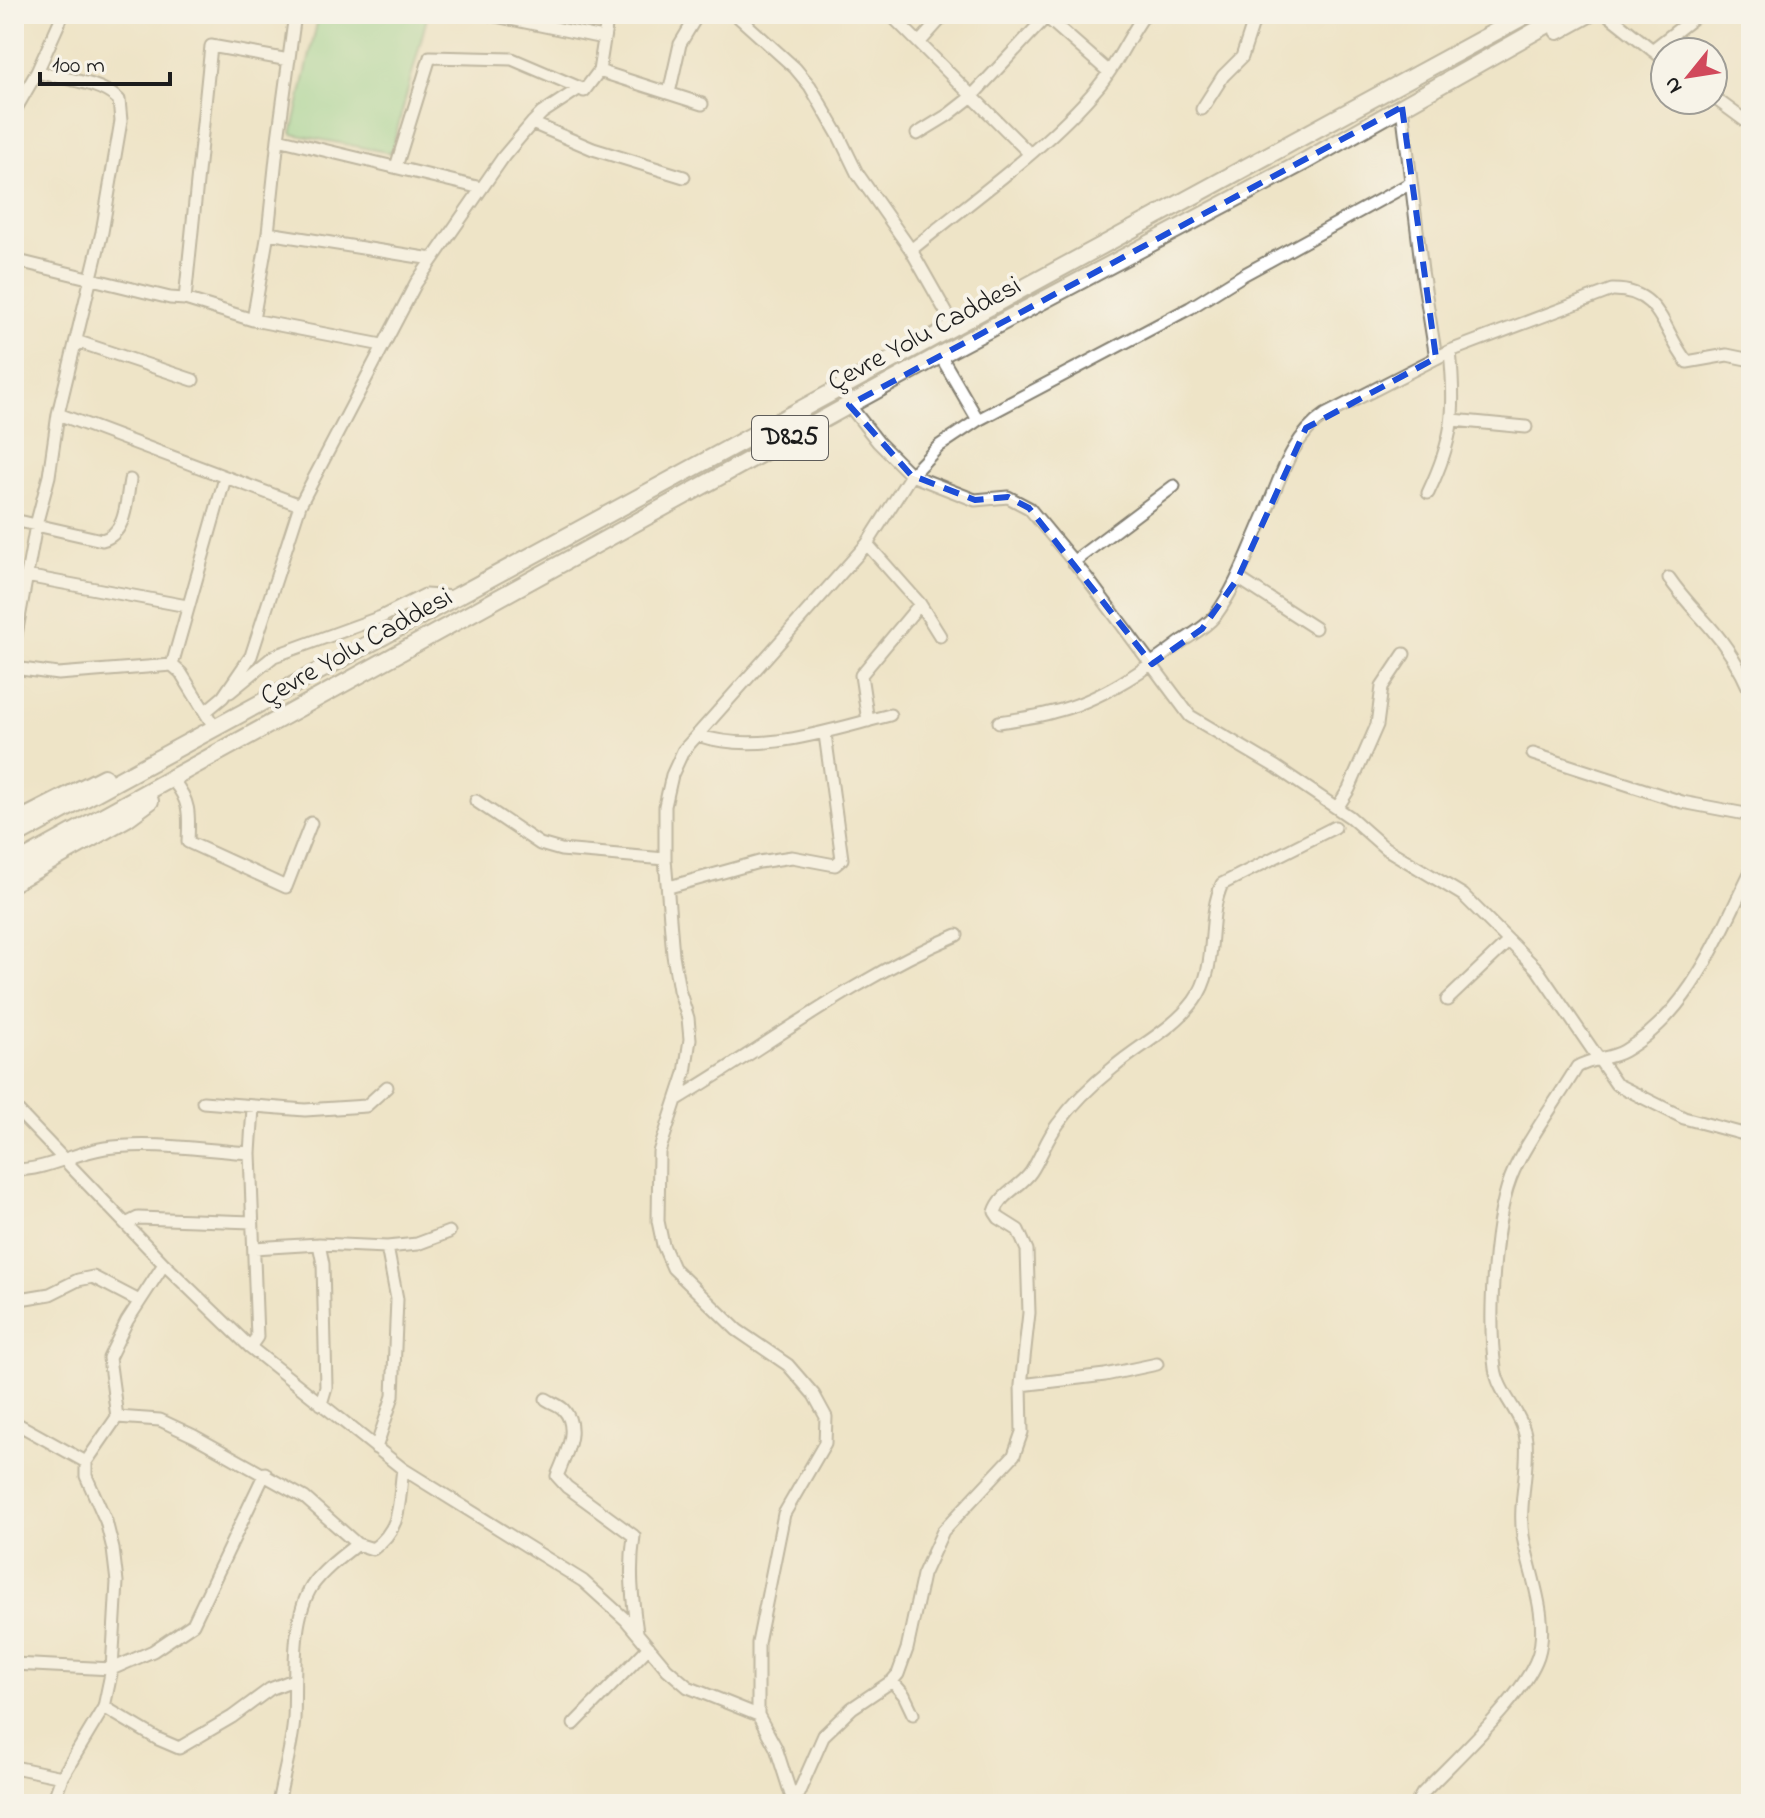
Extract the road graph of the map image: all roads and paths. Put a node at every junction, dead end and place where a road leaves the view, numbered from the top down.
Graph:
1 (63, 14) edge
2 (295, 14) edge
3 (486, 14) edge
4 (608, 14) edge
5 (698, 14) edge
6 (735, 14) edge
7 (890, 14) edge
8 (945, 14) edge
9 (1145, 14) edge
10 (1256, 14) edge
11 (1507, 14) edge
12 (1528, 14) edge
13 (1566, 14) edge
14 (1589, 14) edge
15 (1607, 14) edge
16 (1044, 16) edge
17 (1696, 16) dead end
18 (1670, 36) edge
19 (603, 38) junction
20 (919, 43) junction
21 (1649, 48) edge
22 (289, 60) junction
23 (599, 71) junction
24 (1422, 71) junction
25 (37, 72) junction
26 (1109, 72) junction
27 (1440, 85) junction
28 (580, 88) junction
29 (669, 93) junction
30 (971, 97) junction
31 (702, 104) dead end
32 (1402, 107) junction
33 (1202, 109) dead end
34 (1729, 109) edge
35 (14, 112) edge
36 (532, 123) junction
37 (1751, 125) edge
38 (917, 134) dead end
39 (278, 139) junction
40 (1029, 153) junction
41 (396, 167) junction
42 (684, 177) dead end
43 (1411, 183) junction
44 (481, 188) junction
45 (268, 233) junction
46 (911, 250) junction
47 (432, 259) junction
48 (14, 260) edge
49 (90, 277) junction
50 (185, 299) junction
51 (253, 320) junction
52 (954, 326) junction
53 (76, 341) junction
54 (382, 345) junction
55 (1450, 351) junction
56 (940, 355) junction
57 (1436, 358) junction
58 (1751, 360) edge
59 (193, 380) dead end
60 (849, 405) junction
61 (58, 414) junction
62 (978, 420) junction
63 (1453, 420) junction
64 (1526, 427) dead end
65 (911, 475) junction
66 (225, 478) junction
67 (130, 480) dead end
68 (1174, 486) dead end
69 (1428, 493) dead end
70 (300, 505) junction
71 (14, 520) edge
72 (36, 525) junction
73 (867, 544) junction
74 (1073, 562) junction
75 (26, 576) junction
76 (1238, 578) junction
77 (1669, 578) dead end
78 (460, 597) junction
79 (920, 604) junction
80 (187, 606) junction
81 (1315, 628) dead end
82 (940, 636) dead end
83 (14, 646) edge
84 (1404, 654) dead end
85 (1152, 664) junction
86 (172, 665) junction
87 (14, 668) edge
88 (1751, 693) edge
89 (223, 697) junction
90 (205, 712) junction
91 (890, 715) dead end
92 (868, 721) junction
93 (999, 722) dead end
94 (215, 728) junction
95 (825, 734) junction
96 (697, 735) junction
97 (1533, 754) dead end
98 (189, 771) junction
99 (174, 782) junction
100 (476, 801) dead end
101 (1337, 808) junction
102 (1751, 815) edge
103 (14, 823) edge
104 (311, 823) dead end
105 (1335, 827) dead end
106 (14, 837) edge
107 (665, 859) junction
108 (14, 865) edge
109 (1751, 871) edge
110 (14, 882) edge
111 (669, 887) junction
112 (957, 935) dead end
113 (1509, 941) junction
114 (1447, 1000) dead end
115 (1600, 1058) junction
116 (387, 1087) dead end
117 (676, 1100) junction
118 (203, 1102) dead end
119 (14, 1107) edge
120 (253, 1108) junction
121 (1751, 1136) edge
122 (250, 1153) junction
123 (64, 1159) junction
124 (14, 1170) edge
125 (252, 1222) junction
126 (126, 1224) junction
127 (449, 1232) dead end
128 (319, 1244) junction
129 (387, 1247) junction
130 (254, 1248) junction
131 (164, 1264) junction
132 (14, 1300) edge
133 (139, 1301) junction
134 (250, 1347) junction
135 (1157, 1364) dead end
136 (1021, 1385) junction
137 (546, 1399) dead end
138 (321, 1404) junction
139 (117, 1417) junction
140 (14, 1422) edge
141 (376, 1448) junction
142 (86, 1462) junction
143 (403, 1469) junction
144 (265, 1473) junction
145 (357, 1544) junction
146 (638, 1632) junction
147 (649, 1647) junction
148 (14, 1664) edge
149 (112, 1669) junction
150 (293, 1680) junction
151 (892, 1681) junction
152 (104, 1707) junction
153 (913, 1714) dead end
154 (758, 1715) junction
155 (574, 1724) dead end
156 (14, 1767) edge
157 (62, 1777) junction
158 (52, 1804) edge
159 (278, 1804) edge
160 (794, 1804) edge
161 (1416, 1804) edge

1 - 25 street
2 - 22 street
3 - 19 street
4 - 19 street
5 - 29 street
6 - 46 street
7 - 20 street
8 - 20 street
9 - 26 street
10 - 33 street
11 - 24 highway
12 - 24 highway, Çevre Yolu Caddesi / D825
13 - 27 highway, Çevre Yolu Caddesi / D825
14 - 27 highway
15 - 21 street
16 - 26 street
16 - 30 street
17 - 18 street
19 - 23 street
20 - 30 street
22 - 39 street
22 - 50 street
23 - 28 street
23 - 29 street
24 - 52 highway, Çevre Yolu Caddesi / D825
25 - 35 street
25 - 49 street
26 - 40 street
27 - 32 highway, Çevre Yolu Caddesi / D825
28 - 36 street
28 - 41 street
29 - 31 street
30 - 38 street
30 - 40 street
32 - 43 street
32 - 56 highway, Çevre Yolu Caddesi / D825
34 - 37 street
36 - 42 street
36 - 44 street
39 - 41 street
39 - 45 street
40 - 46 street
41 - 44 street
43 - 57 street
43 - 62 street
44 - 47 street
45 - 47 street
45 - 51 street
46 - 52 street
47 - 54 street
48 - 49 street
49 - 50 street
49 - 53 street
50 - 51 street
51 - 54 street
52 - 78 highway, Çevre Yolu Caddesi / D825
53 - 59 street
53 - 61 street
54 - 70 street
55 - 57 street
55 - 58 street
55 - 63 street
56 - 60 highway, Çevre Yolu Caddesi / D825
56 - 62 street
57 - 76 street
60 - 65 street
60 - 98 highway, Çevre Yolu Caddesi / D825
61 - 66 street
61 - 72 street
62 - 65 street
63 - 64 street
63 - 69 street
65 - 73 street
65 - 74 street
66 - 70 street
66 - 80 street
67 - 72 street
68 - 74 street
70 - 89 street
71 - 72 street
72 - 75 street
73 - 79 street
73 - 96 street
74 - 85 street
75 - 80 street
75 - 83 street
76 - 81 street
76 - 85 street
77 - 88 street
78 - 89 street
78 - 94 highway, Çevre Yolu Caddesi / D825
79 - 82 street
79 - 92 street
80 - 86 street
84 - 101 street
85 - 93 street
85 - 101 street
86 - 87 street
86 - 90 street
89 - 90 street
90 - 94 street
91 - 92 street
92 - 95 street
94 - 103 highway
94 - 106 highway, Çevre Yolu Caddesi / D825
95 - 96 street
95 - 111 street
96 - 107 street
97 - 102 street
98 - 99 highway
98 - 108 highway, Çevre Yolu Caddesi / D825
99 - 104 street
99 - 110 highway
100 - 107 street
101 - 113 street
105 - 136 street
107 - 111 street
109 - 115 street
111 - 117 street
112 - 117 street
113 - 114 street
113 - 115 street
115 - 121 street
115 - 161 street
116 - 120 street
117 - 154 street
118 - 120 street
119 - 123 street
120 - 122 street
122 - 123 street
122 - 125 street
123 - 124 street
123 - 126 street
125 - 126 street
125 - 130 street
126 - 131 street
127 - 129 street
128 - 129 street
128 - 130 street
128 - 138 street
129 - 141 street
130 - 134 street
131 - 133 street
131 - 134 street
132 - 133 street
133 - 139 street
134 - 138 street
135 - 136 street
136 - 151 street
137 - 146 street
138 - 141 street
139 - 142 street
139 - 144 street
140 - 142 street
141 - 143 street
142 - 149 street
143 - 145 street
143 - 146 street
144 - 145 street
144 - 149 street
145 - 150 street
146 - 147 street
147 - 154 street
147 - 155 street
148 - 149 street
149 - 152 street
150 - 152 street
150 - 159 street
151 - 153 street
151 - 160 street
152 - 157 street
154 - 160 street
156 - 157 street
157 - 158 street

